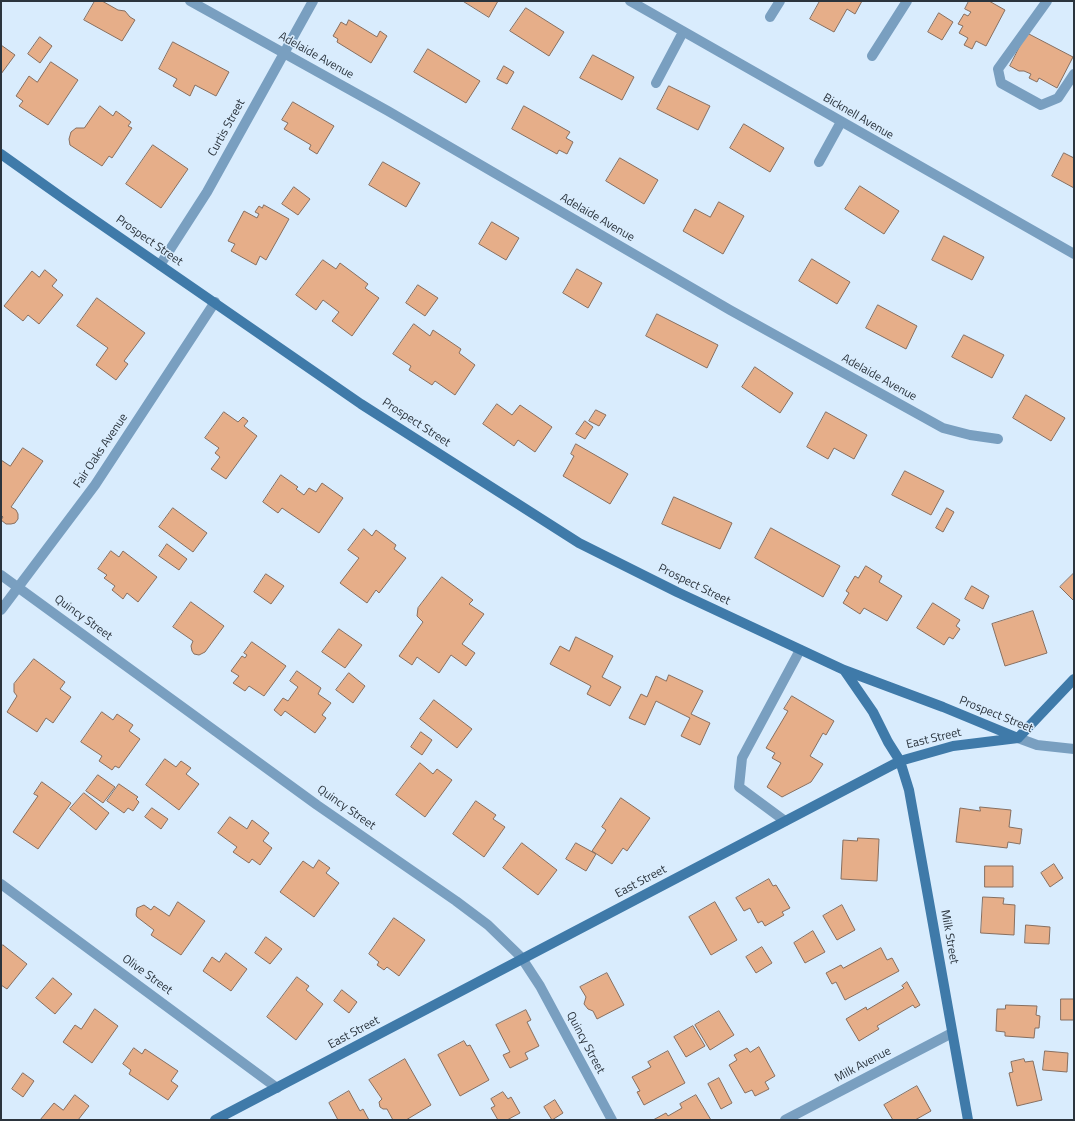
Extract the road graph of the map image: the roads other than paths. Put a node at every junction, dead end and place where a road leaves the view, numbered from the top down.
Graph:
1 (190, 1) edge
2 (313, 1) edge
3 (630, 1) edge
4 (780, 1) edge
5 (907, 1) edge
6 (1047, 1) edge
7 (770, 17) dead end
8 (683, 32) junction
9 (284, 53) junction
10 (872, 56) dead end
11 (1074, 74) edge
12 (656, 83) dead end
13 (841, 122) junction
14 (1, 154) edge
15 (818, 162) dead end
16 (1074, 254) edge
17 (160, 265) junction
18 (215, 302) junction
19 (998, 439) dead end
20 (1, 575) edge
21 (18, 587) junction
22 (1, 610) edge
23 (800, 650) junction
24 (844, 670) junction
25 (1074, 679) edge
26 (1018, 738) junction
27 (1074, 749) edge
28 (900, 760) junction
29 (785, 821) junction
30 (1, 884) edge
31 (522, 959) junction
32 (952, 1033) junction
33 (277, 1088) junction
34 (215, 1120) edge
35 (612, 1120) edge
36 (785, 1120) edge
37 (968, 1120) edge

1 - 9 street, Adelaide Avenue
2 - 9 street, Curtis Street
3 - 8 street, Bicknell Avenue
4 - 7 street
5 - 10 street
6 - 11 street
8 - 12 street
8 - 13 street, Bicknell Avenue
9 - 17 street, Curtis Street
9 - 19 street, Adelaide Avenue
13 - 15 street
13 - 16 street, Bicknell Avenue
14 - 17 street, Prospect Street
17 - 18 street, Prospect Street
18 - 21 street, Fair Oaks Avenue
18 - 23 street, Prospect Street
20 - 21 street, Quincy Street
21 - 22 street, Fair Oaks Avenue
21 - 31 street, Quincy Street
23 - 24 street, Prospect Street
23 - 29 street
24 - 26 street, Prospect Street
24 - 28 street
25 - 26 street
26 - 27 street, Prospect Street
26 - 28 street, East Street
28 - 29 street, East Street
28 - 32 street, Milk Street
29 - 31 street, East Street
30 - 33 street, Olive Street
31 - 33 street, East Street
31 - 35 street, Quincy Street
32 - 36 street, Milk Avenue
32 - 37 street, Milk Street
33 - 34 street, East Street

